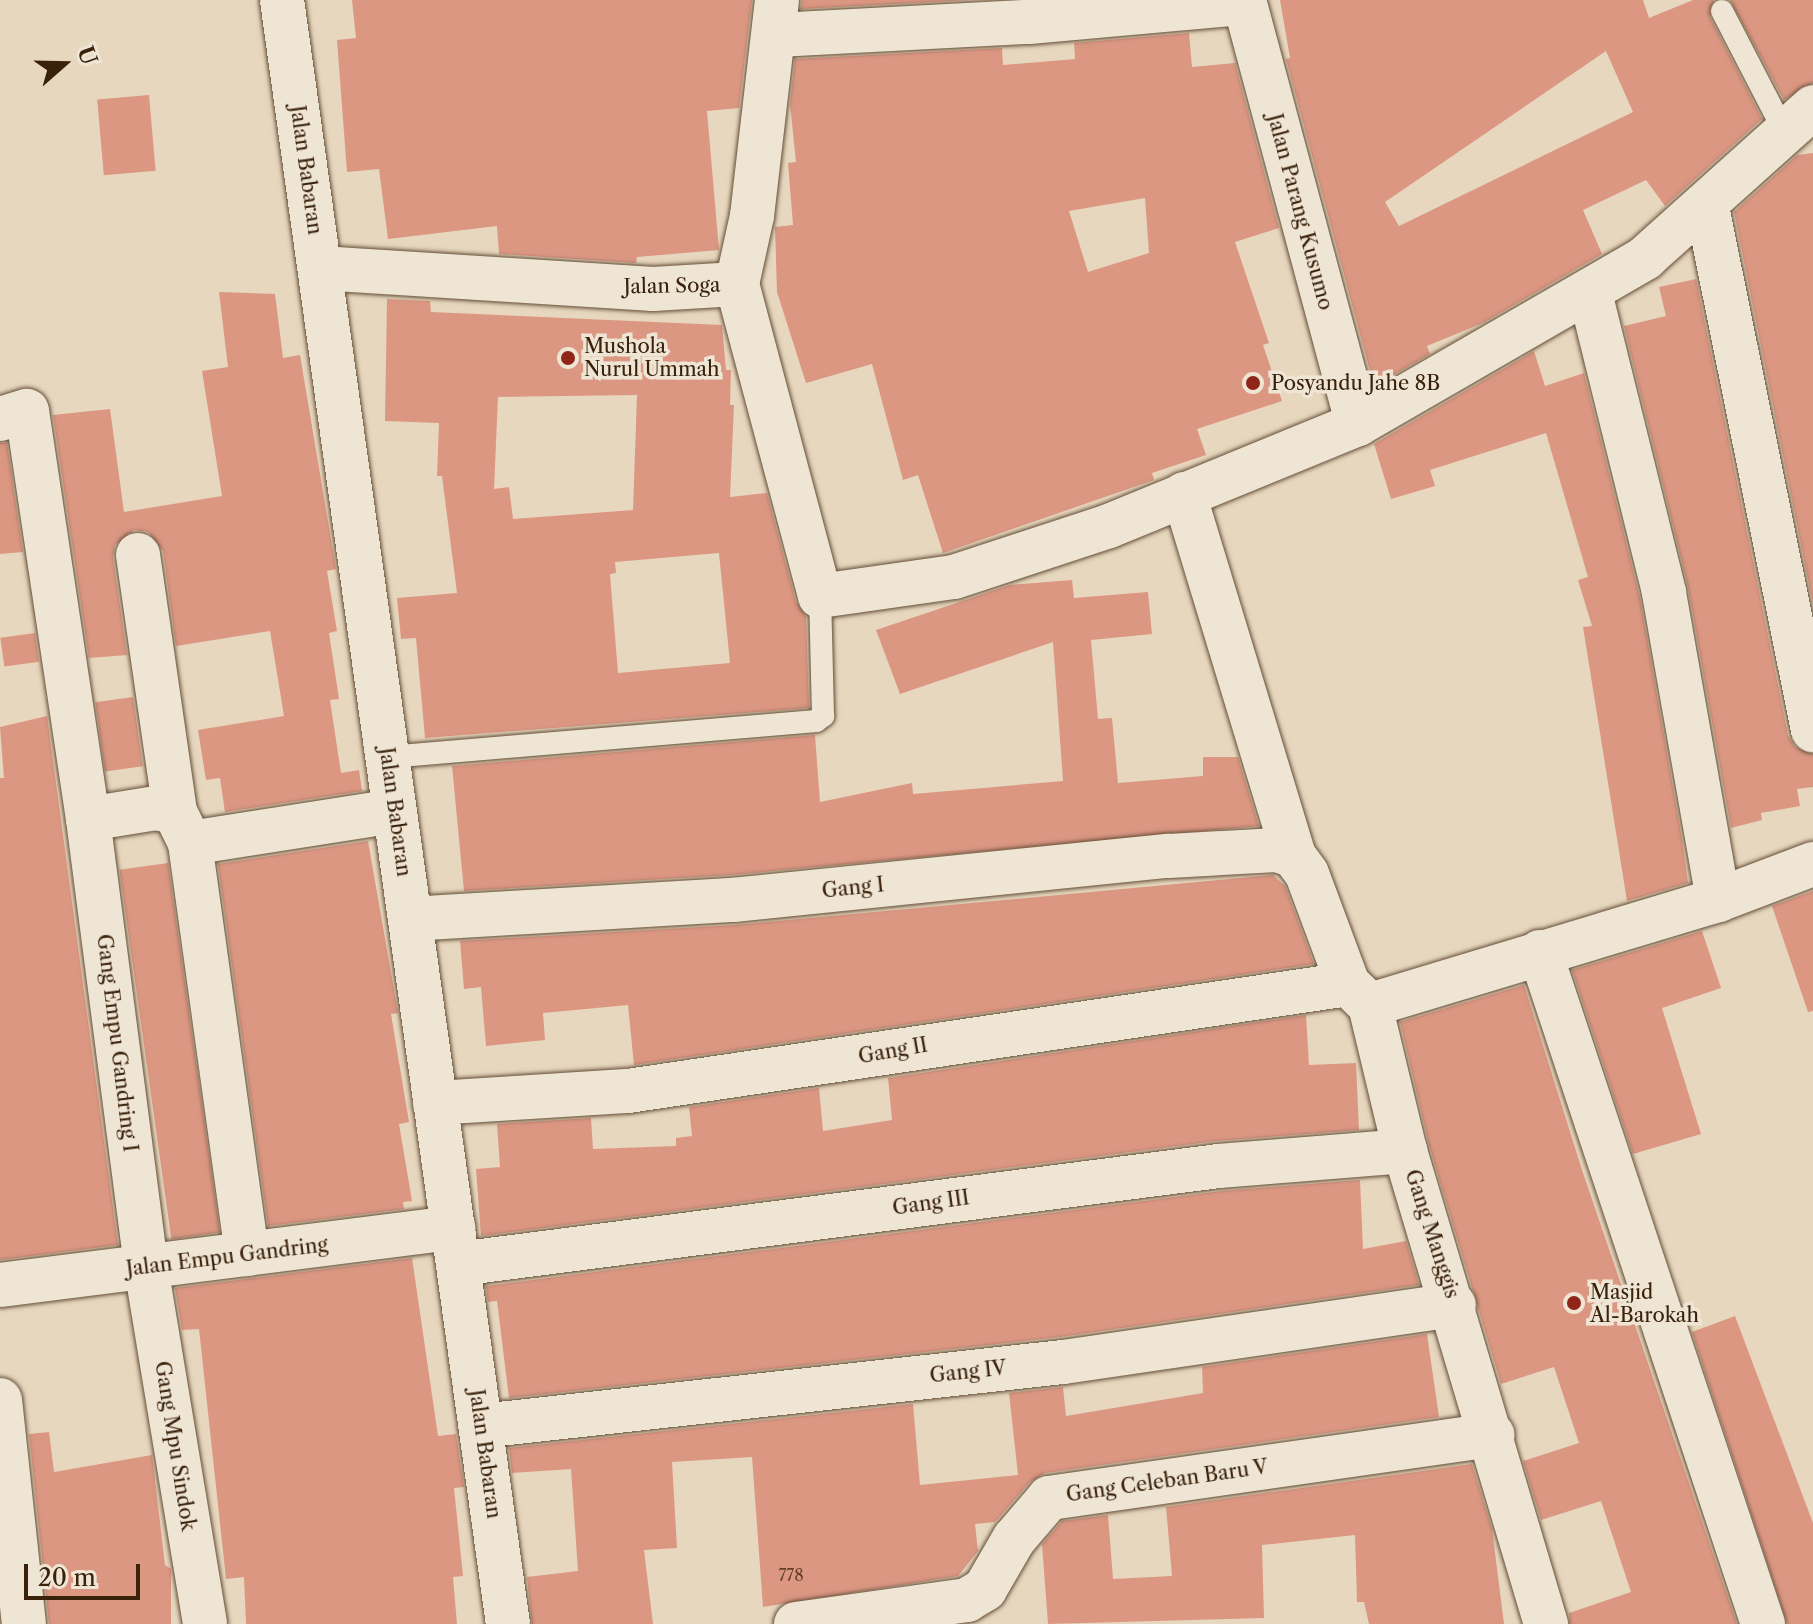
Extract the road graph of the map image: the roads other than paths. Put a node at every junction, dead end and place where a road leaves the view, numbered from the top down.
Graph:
1 (282, 0) edge
2 (1244, 1) edge
3 (1722, 11) dead end
4 (777, 18) edge
5 (1799, 120) edge
6 (1707, 207) junction
7 (320, 268) junction
8 (737, 284) junction
9 (1590, 293) junction
10 (13, 415) edge
11 (1358, 424) junction
12 (1184, 494) junction
13 (138, 555) dead end
14 (820, 596) junction
15 (1813, 730) edge
16 (388, 757) junction
17 (395, 811) junction
18 (88, 819) junction
19 (183, 828) junction
20 (1294, 856) junction
21 (1813, 864) edge
22 (1718, 900) junction
23 (410, 919) junction
24 (1540, 952) junction
25 (1359, 995) junction
26 (435, 1103) junction
27 (1405, 1151) junction
28 (456, 1246) junction
29 (247, 1254) junction
30 (146, 1267) junction
31 (0, 1285) edge
32 (1454, 1305) junction
33 (0, 1400) edge
34 (481, 1426) junction
35 (1493, 1435) junction
36 (24, 1624) edge
37 (205, 1624) edge
38 (508, 1624) edge
39 (796, 1624) edge
40 (1546, 1624) edge
41 (1763, 1624) edge

1 - 7 street, Jalan Babaran
2 - 4 street
2 - 11 street, Jalan Parang Kusumo
3 - 5 lane
4 - 8 street, Jalan Soga
5 - 6 street
6 - 9 street
6 - 15 street
7 - 8 street, Jalan Soga
7 - 16 street, Jalan Babaran
8 - 14 street
9 - 11 street
9 - 22 street
10 - 18 street, Gang Empu Gandring I
11 - 12 street
12 - 14 street
12 - 20 street, Gang Manggis
13 - 19 street
14 - 16 lane
16 - 17 street, Jalan Babaran
17 - 19 street
17 - 23 street, Jalan Babaran
18 - 19 street
18 - 30 street, Gang Empu Gandring I
19 - 29 street
20 - 23 street, Gang I
20 - 25 street, Gang Manggis
21 - 22 street, Gang II
22 - 24 street, Gang II
23 - 26 street, Jalan Babaran
24 - 25 street, Gang II
24 - 41 street
25 - 26 street, Gang II
25 - 27 street, Gang Manggis
26 - 28 street, Jalan Babaran
27 - 28 street, Gang III
27 - 32 street, Gang Manggis
28 - 29 street, Jalan Empu Gandring
28 - 34 street, Jalan Babaran
29 - 30 street, Jalan Empu Gandring
30 - 31 street, Jalan Empu Gandring
30 - 37 street, Gang Mpu Sindok
32 - 34 street, Gang IV
32 - 35 street, Gang Manggis
33 - 36 street
34 - 38 street, Jalan Babaran
35 - 39 street, Gang Celeban Baru V
35 - 40 street, Gang Manggis

